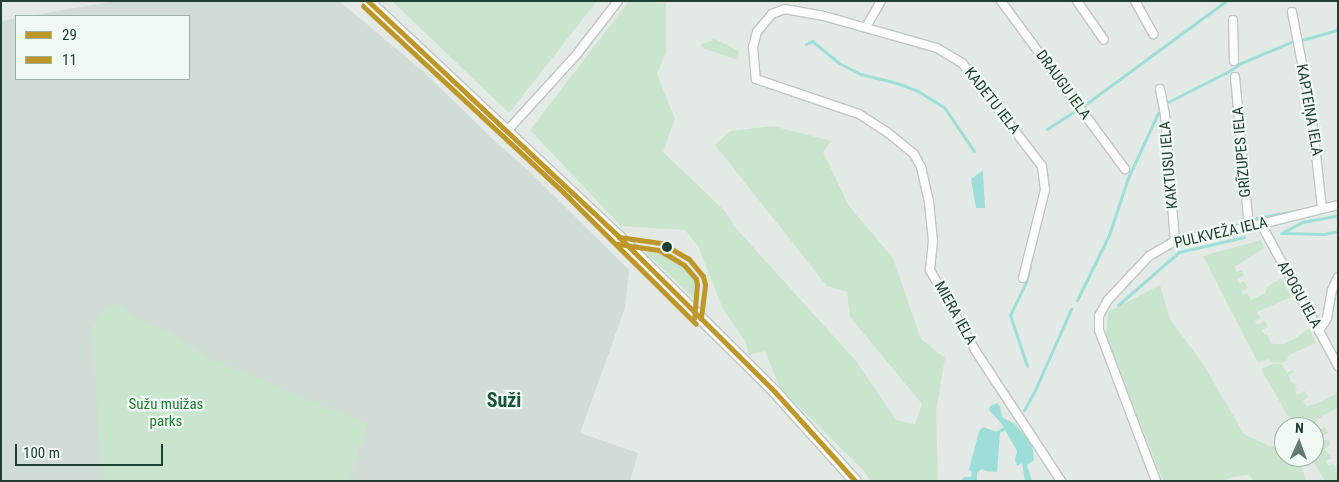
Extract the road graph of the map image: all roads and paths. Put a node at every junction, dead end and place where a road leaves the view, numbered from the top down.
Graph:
1 (368, 1) edge
2 (618, 1) edge
3 (881, 1) edge
4 (1001, 1) edge
5 (1077, 1) edge
6 (1135, 1) edge
7 (1292, 12) dead end
8 (1233, 20) dead end
9 (866, 28) junction
10 (1153, 34) dead end
11 (1104, 40) dead end
12 (753, 47) joint
13 (1234, 61) dead end
14 (1235, 77) dead end
15 (1160, 89) dead end
16 (507, 130) junction
17 (1125, 169) dead end
18 (1338, 205) edge
19 (1322, 208) junction
20 (1261, 224) junction
21 (1249, 226) junction
22 (1176, 241) junction
23 (1338, 277) edge
24 (1023, 278) dead end
25 (1319, 331) junction
26 (1338, 366) edge
27 (855, 481) edge
28 (1061, 481) edge
29 (1156, 481) edge

1 - 16 main road
2 - 16 street
3 - 9 street
4 - 17 street, DRAUGU IELA
5 - 11 street
6 - 10 street
7 - 19 street, KAPTEIŅA IELA
8 - 13 street
9 - 12 street, KADETU IELA
9 - 24 street, KADETU IELA
12 - 28 street, MIERA IELA
14 - 21 street, GRĪZUPES IELA
15 - 22 street, KAKTUSU IELA
16 - 27 main road
18 - 19 street, PULKVEŽA IELA
19 - 20 street, PULKVEŽA IELA
20 - 21 street, PULKVEŽA IELA
20 - 25 street, APOGU IELA
21 - 22 street, PULKVEŽA IELA
22 - 29 street, PULKVEŽA IELA
23 - 25 street
25 - 26 street, APOGU IELA

